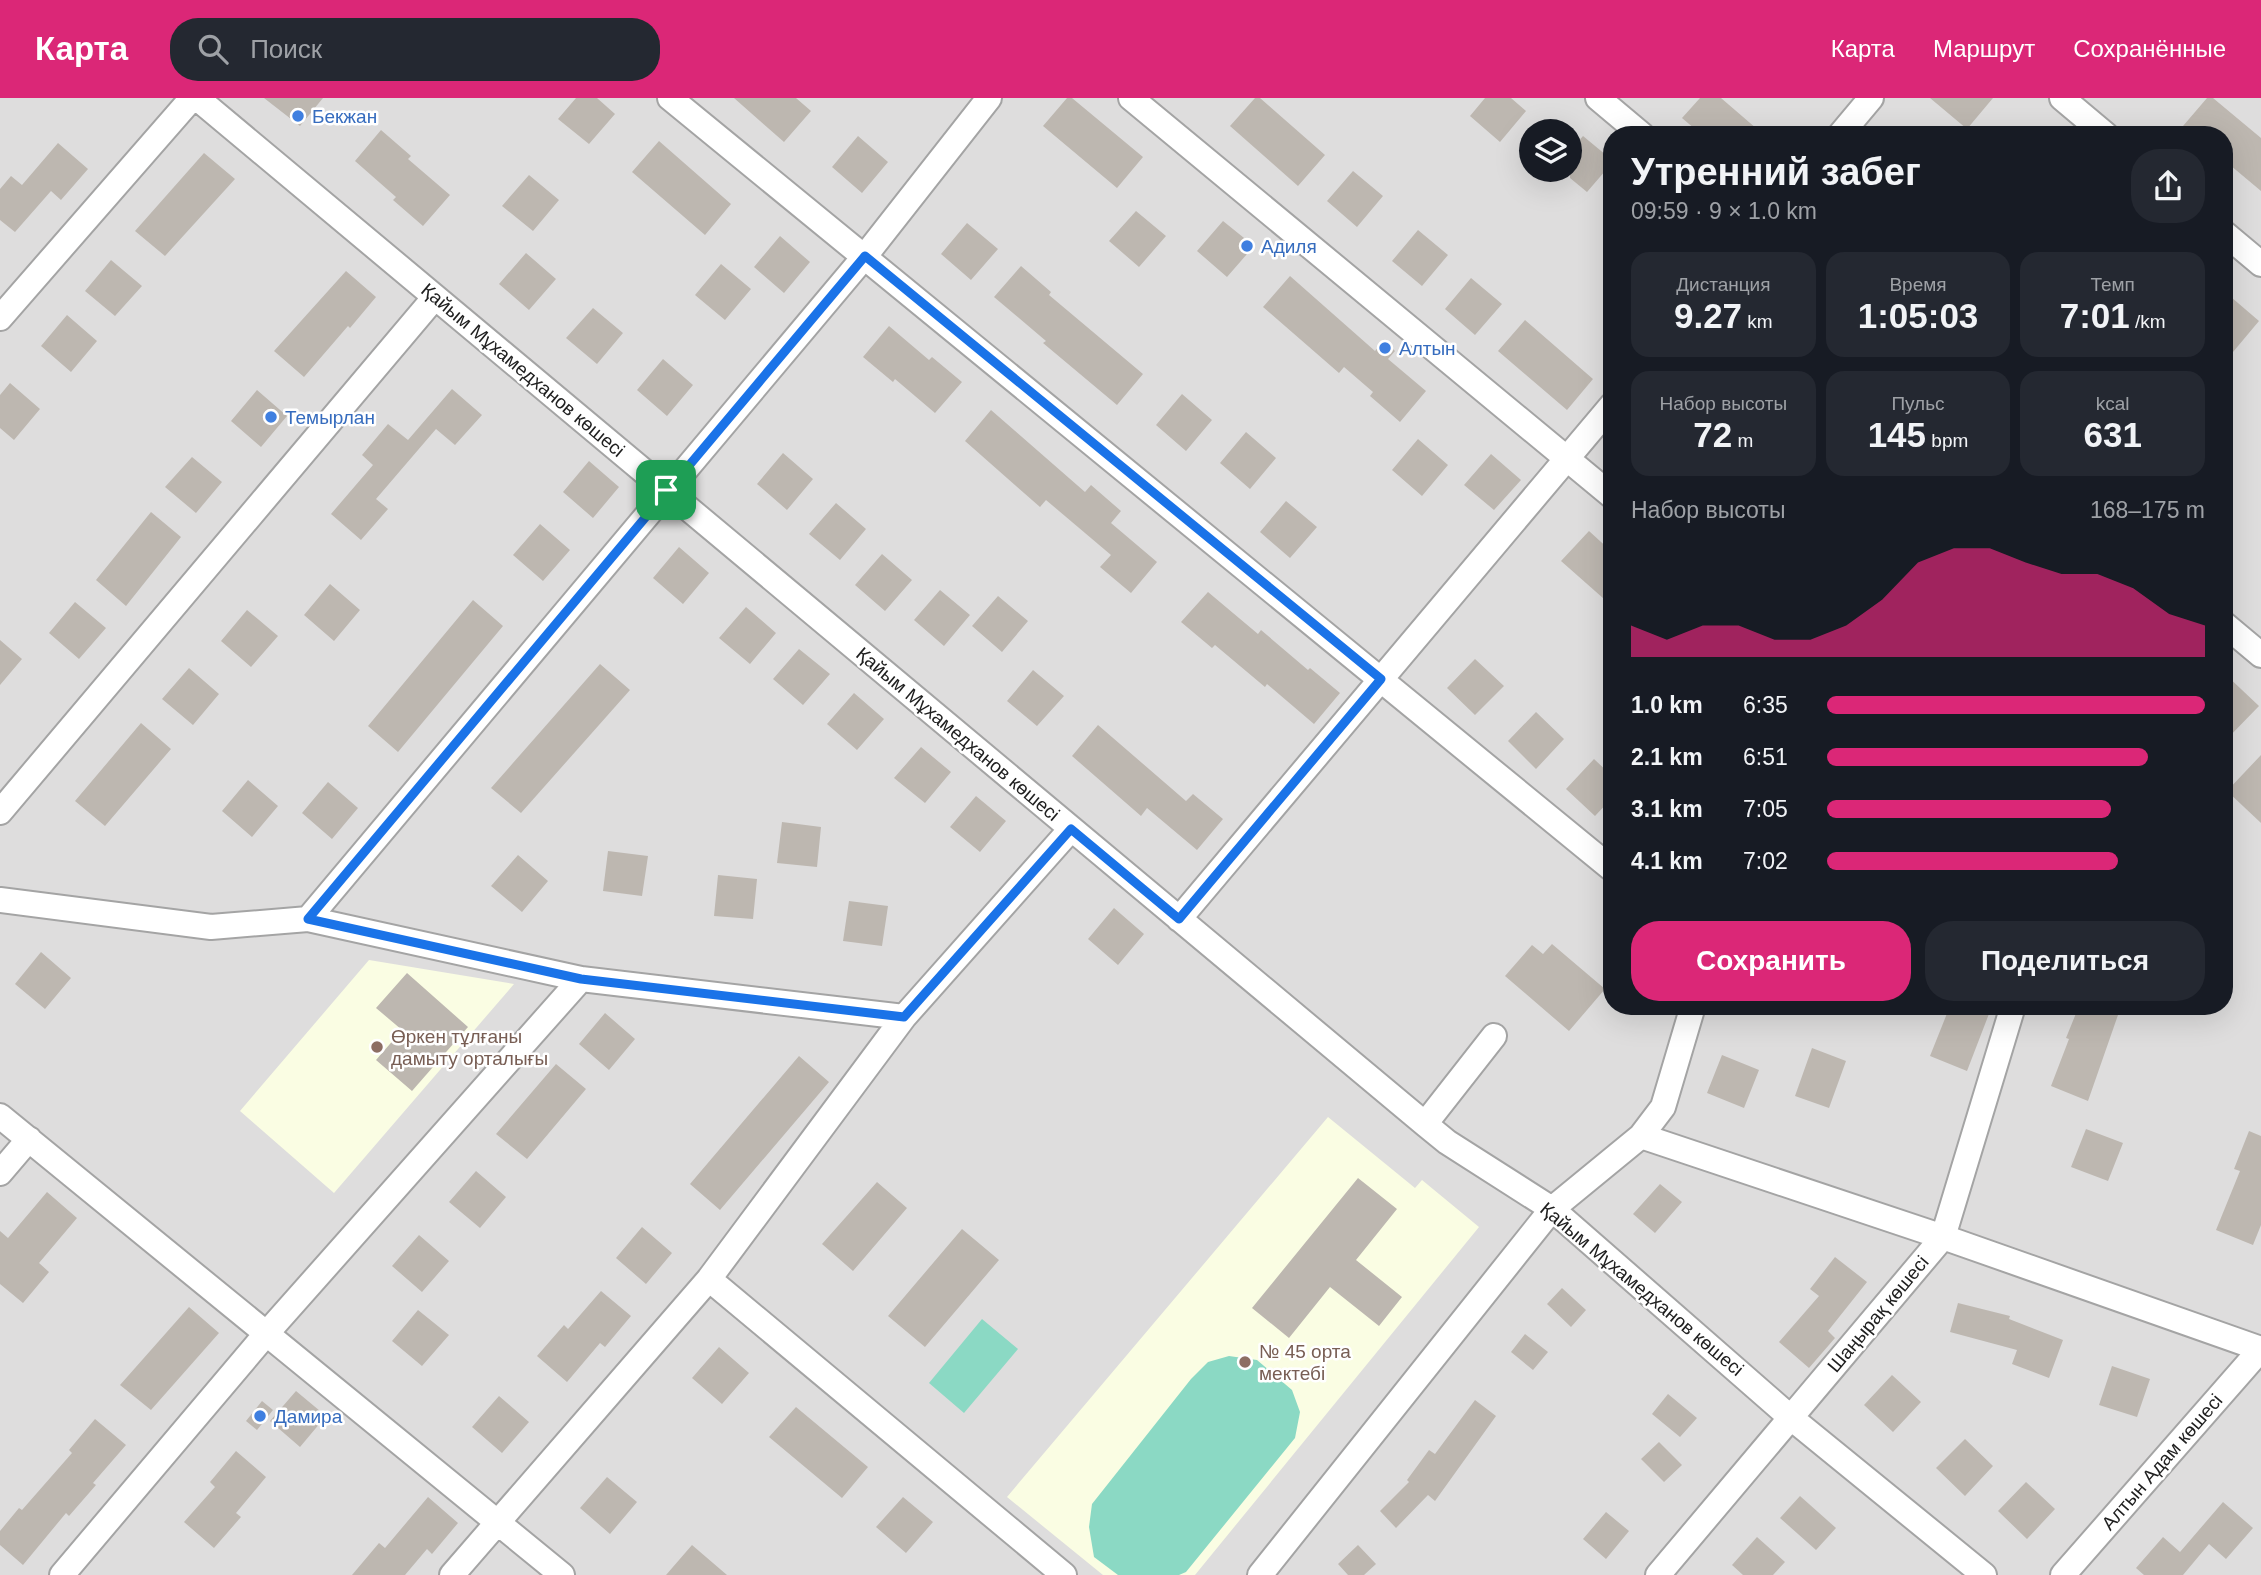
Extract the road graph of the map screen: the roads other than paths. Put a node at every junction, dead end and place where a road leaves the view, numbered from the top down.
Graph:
1 (194, 98) edge
2 (670, 98) edge
3 (989, 98) edge
4 (1131, 98) edge
5 (1598, 98) edge
6 (1871, 98) edge
7 (2062, 98) edge
8 (1631, 126) edge
9 (1848, 126) edge
10 (2095, 126) edge
11 (2233, 241) edge
12 (865, 256) junction
13 (2261, 264) edge
14 (435, 297) junction
15 (0, 318) edge
16 (1603, 416) edge
17 (1567, 458) junction
18 (1603, 488) edge
19 (666, 490) junction
20 (2233, 632) edge
21 (2261, 655) edge
22 (1381, 679) junction
23 (0, 812) edge
24 (1071, 829) junction
25 (1603, 862) edge
26 (0, 900) edge
27 (308, 919) junction
28 (1179, 919) junction
29 (581, 979) junction
30 (1690, 1015) edge
31 (2010, 1015) edge
32 (904, 1017) junction
33 (1494, 1036) dead end
34 (0, 1116) edge
35 (1425, 1124) junction
36 (1641, 1136) junction
37 (29, 1139) junction
38 (0, 1173) edge
39 (1552, 1209) junction
40 (1943, 1237) junction
41 (709, 1279) junction
42 (266, 1334) junction
43 (2261, 1349) edge
44 (1790, 1417) junction
45 (496, 1522) junction
46 (62, 1575) edge
47 (452, 1575) edge
48 (562, 1575) edge
49 (1064, 1575) edge
50 (1261, 1575) edge
51 (1658, 1575) edge
52 (1984, 1575) edge
53 (2063, 1575) edge

1 - 14 street, Қайым Мұхамедханов көшесі
1 - 15 street
2 - 12 street
3 - 12 street
4 - 17 street
5 - 8 street
6 - 9 street
7 - 10 street
11 - 13 street
12 - 19 street
12 - 22 street
14 - 19 street, Қайым Мұхамедханов көшесі
14 - 23 street
16 - 17 street
17 - 18 street
17 - 22 street
19 - 24 street, Қайым Мұхамедханов көшесі
19 - 27 street
20 - 21 street
22 - 25 street
22 - 28 street
24 - 28 street, Қайым Мұхамедханов көшесі
24 - 32 street
26 - 27 street
27 - 29 street
28 - 35 street, Қайым Мұхамедханов көшесі
29 - 32 street
29 - 42 street
30 - 36 street
31 - 40 street, Шаңырақ көшесі
32 - 41 street
33 - 35 street
34 - 37 street
35 - 39 street, Қайым Мұхамедханов көшесі
36 - 39 street
36 - 40 street
37 - 38 street
37 - 42 street
39 - 44 street, Қайым Мұхамедханов көшесі
39 - 50 street
40 - 43 street
40 - 44 street, Шаңырақ көшесі
41 - 45 street
41 - 49 street
42 - 45 street
42 - 46 street
43 - 53 street, Алтын Адам көшесі
44 - 51 street, Шаңырақ көшесі
44 - 52 street, Қайым Мұхамедханов көшесі
45 - 47 street
45 - 48 street

